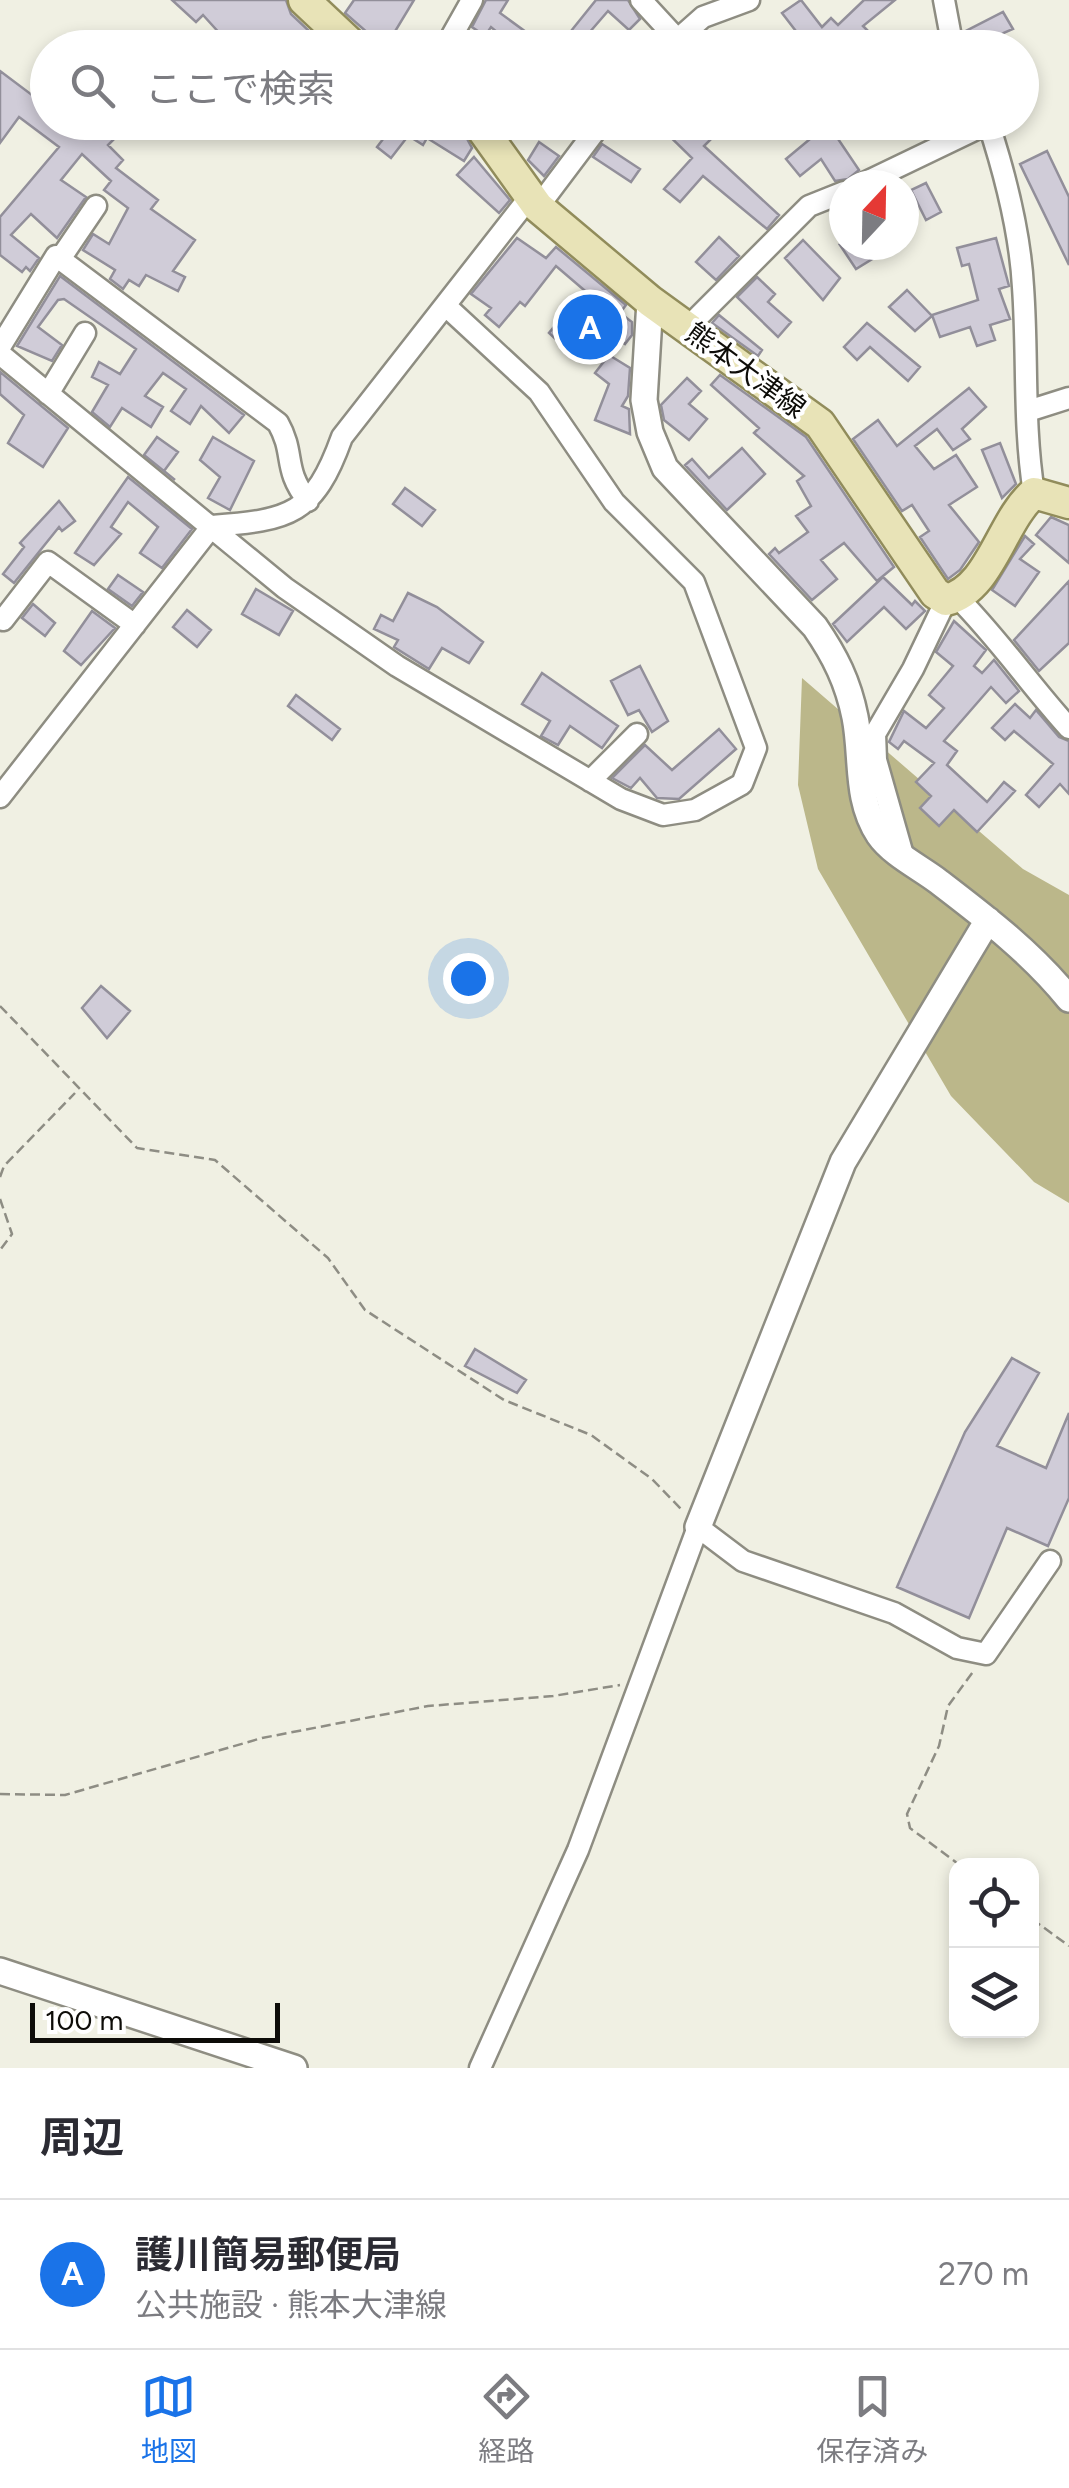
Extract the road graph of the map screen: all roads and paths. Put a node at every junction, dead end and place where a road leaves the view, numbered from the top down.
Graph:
1 (304, 0) edge
2 (472, 0) edge
3 (641, 0) edge
4 (749, 0) edge
5 (944, 0) edge
6 (336, 30) edge
7 (455, 30) edge
8 (663, 30) edge
9 (688, 30) edge
10 (950, 30) edge
11 (491, 140) edge
12 (587, 140) edge
13 (954, 140) edge
14 (994, 140) edge
15 (891, 170) edge
16 (829, 198) edge
17 (534, 202) junction
18 (96, 206) dead end
19 (60, 258) junction
20 (650, 302) junction
21 (447, 307) junction
22 (687, 328) junction
23 (85, 333) dead end
24 (0, 350) edge
25 (48, 394) junction
26 (1069, 398) edge
27 (1028, 411) junction
28 (1034, 493) junction
29 (308, 501) junction
30 (1069, 503) edge
31 (212, 526) junction
32 (951, 599) junction
33 (3, 620) dead end
34 (135, 625) junction
35 (1069, 728) edge
36 (637, 734) dead end
37 (590, 781) junction
38 (0, 797) edge
39 (903, 855) junction
40 (988, 920) junction
41 (1069, 999) edge
42 (0, 1006) edge
43 (77, 1091) junction
44 (0, 1177) edge
45 (0, 1199) edge
46 (0, 1250) edge
47 (698, 1527) junction
48 (1050, 1561) dead end
49 (986, 1654) junction
50 (641, 1680) junction
51 (0, 1794) edge
52 (950, 1858) edge
53 (1039, 1924) edge
54 (1069, 1946) edge
55 (0, 1970) edge
56 (294, 2068) edge
57 (480, 2068) edge

1 - 6 main road
2 - 7 street
3 - 8 street
4 - 9 street
5 - 10 street
11 - 17 main road, 熊本大津線
12 - 17 street
13 - 15 street
14 - 27 street
16 - 22 street
17 - 20 main road, 熊本大津線
17 - 21 street
18 - 19 street
19 - 24 street
19 - 29 street
20 - 22 main road, 熊本大津線
20 - 39 street
21 - 29 street
21 - 37 street
22 - 32 main road, 熊本大津線
23 - 25 street
24 - 25 street
25 - 31 street
26 - 27 street
27 - 28 street
28 - 30 main road
28 - 32 main road
29 - 31 street
31 - 34 street
31 - 37 street
32 - 35 street
32 - 39 street
33 - 34 street
34 - 38 street
36 - 37 street
39 - 40 street
40 - 41 street
40 - 47 street
42 - 43 path
43 - 44 path
43 - 47 path
45 - 46 path
47 - 49 street
47 - 50 street
48 - 49 street
49 - 52 path
50 - 51 path
50 - 57 street
53 - 54 path
55 - 56 street

